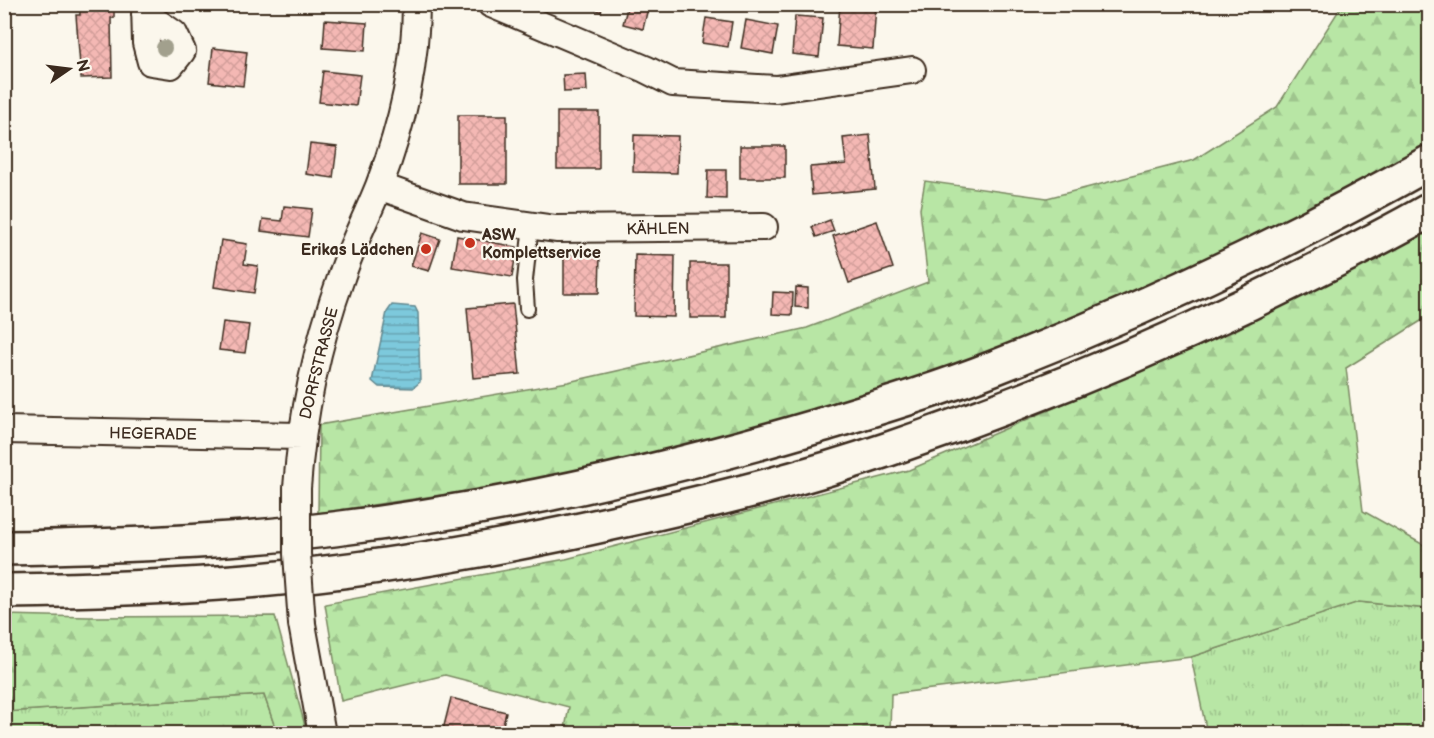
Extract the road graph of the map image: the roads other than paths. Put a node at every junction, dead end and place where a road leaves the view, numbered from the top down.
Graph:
1 (416, 4) edge
2 (491, 4) edge
3 (912, 70) dead end
4 (1430, 162) edge
5 (379, 186) junction
6 (1430, 210) edge
7 (531, 225) junction
8 (764, 227) dead end
9 (527, 309) dead end
10 (4, 430) edge
11 (301, 436) junction
12 (4, 548) edge
13 (4, 591) edge
14 (327, 733) edge

1 - 5 street, DORFSTRASSE
2 - 3 street
4 - 12 highway
5 - 7 street, KÄHLEN
5 - 11 street, DORFSTRASSE
6 - 13 highway
7 - 8 street, KÄHLEN
7 - 9 lane
10 - 11 street, HEGERADE
11 - 14 street, DORFSTRASSE, bridge

